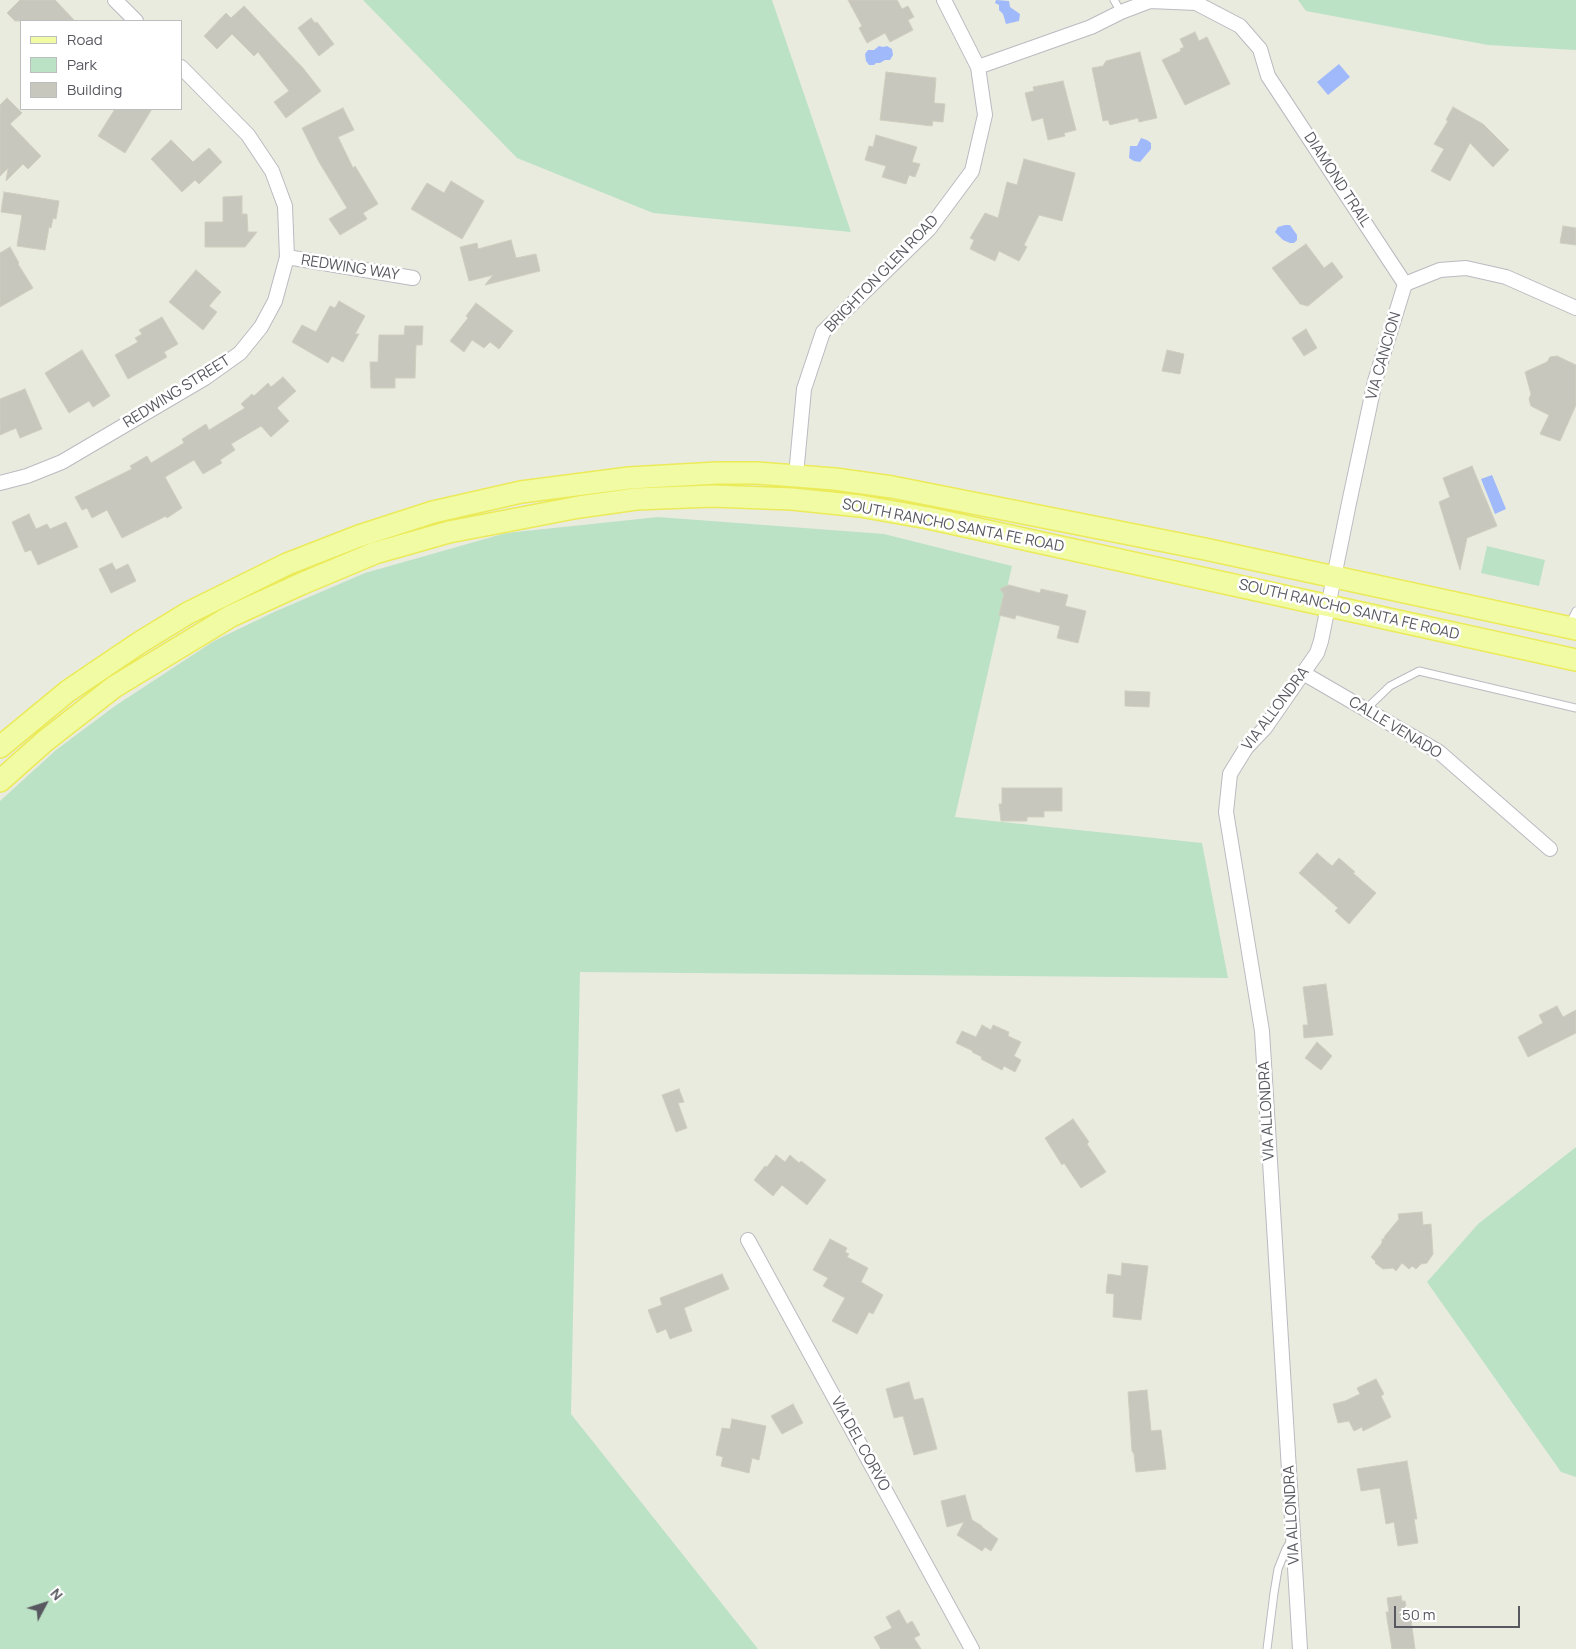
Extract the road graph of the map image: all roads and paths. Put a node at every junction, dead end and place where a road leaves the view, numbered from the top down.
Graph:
1 (115, 0) edge
2 (944, 0) edge
3 (1114, 0) edge
4 (1121, 12) junction
5 (135, 20) edge
6 (978, 67) junction
7 (182, 68) edge
8 (287, 258) junction
9 (413, 278) dead end
10 (1405, 284) junction
11 (1576, 308) edge
12 (796, 475) junction
13 (0, 484) edge
14 (1334, 577) junction
15 (1328, 605) junction
16 (1573, 622) edge
17 (1576, 660) edge
18 (1303, 673) junction
19 (1576, 708) edge
20 (1366, 709) junction
21 (0, 747) edge
22 (0, 781) edge
23 (1550, 849) dead end
24 (748, 1240) dead end
25 (1293, 1539) junction
26 (972, 1649) edge
27 (1267, 1649) edge
28 (1300, 1649) edge

1 - 5 street
2 - 6 street, BRIGHTON GLEN ROAD
3 - 4 lane
4 - 6 street, DIAMOND TRAIL
4 - 10 street, DIAMOND TRAIL
6 - 12 street, BRIGHTON GLEN ROAD
7 - 8 street, REDWING STREET
8 - 9 street, REDWING WAY
8 - 13 street, REDWING STREET
10 - 11 street
10 - 14 street, VIA CANCION
12 - 14 main road, SOUTH RANCHO SANTA FE ROAD
12 - 21 main road, SOUTH RANCHO SANTA FE ROAD
14 - 15 street, VIA CANCION
14 - 16 main road, SOUTH RANCHO SANTA FE ROAD
15 - 17 main road, SOUTH RANCHO SANTA FE ROAD
15 - 18 street, VIA ALLONDRA
15 - 22 main road, SOUTH RANCHO SANTA FE ROAD
18 - 20 street, CALLE VENADO
18 - 25 street, VIA ALLONDRA
19 - 20 lane
20 - 23 street, CALLE VENADO
24 - 26 street, VIA DEL CORVO
25 - 27 lane
25 - 28 street, VIA ALLONDRA

